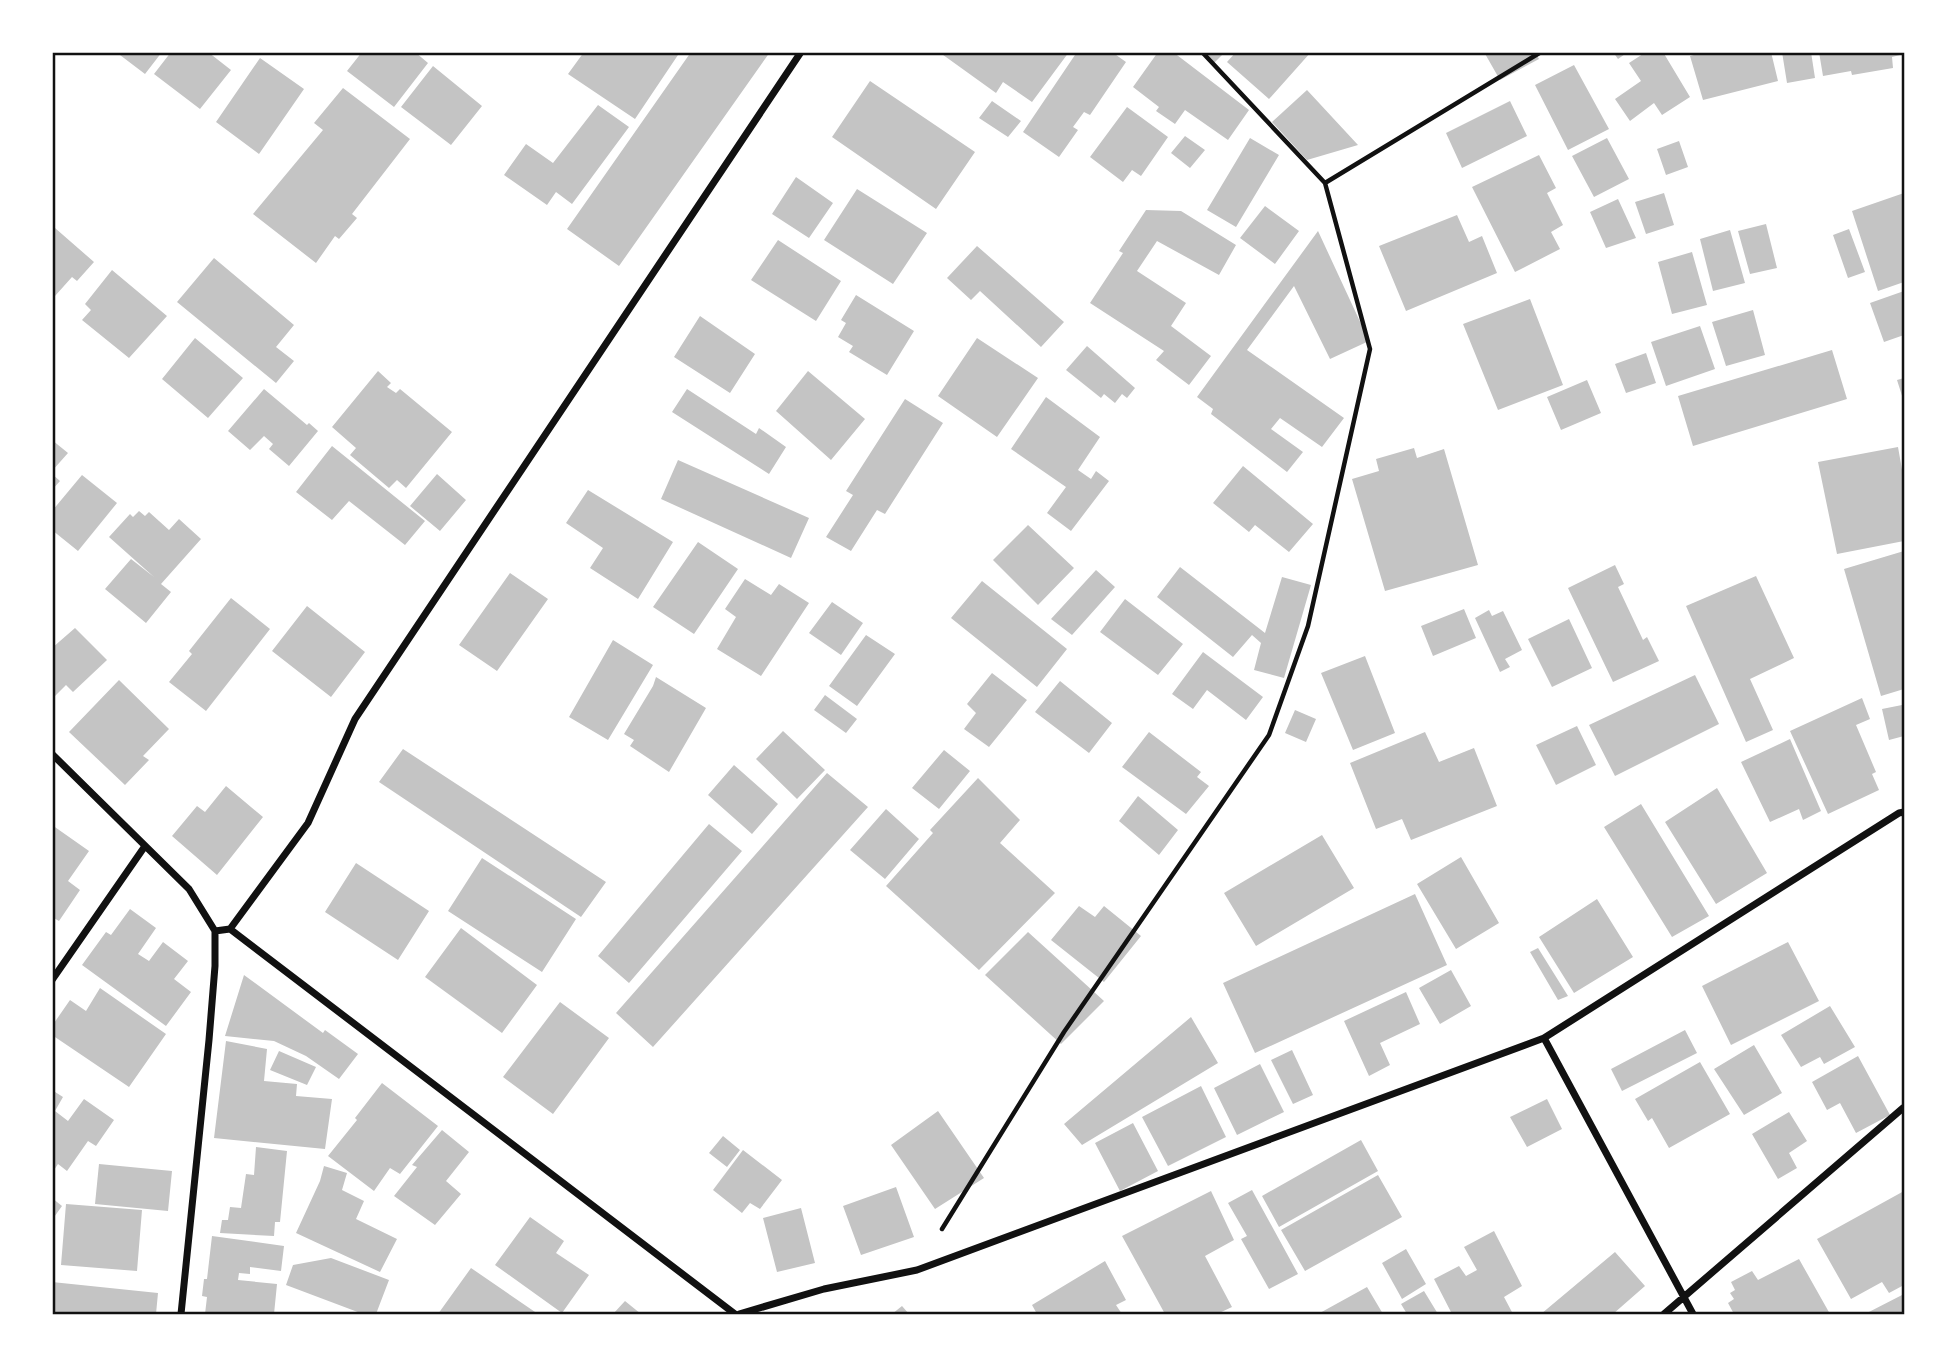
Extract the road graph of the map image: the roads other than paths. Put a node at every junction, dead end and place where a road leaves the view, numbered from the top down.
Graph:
1 (801, 52) edge
2 (52, 754) edge
3 (1905, 812) edge
4 (145, 846) junction
5 (230, 929) junction
6 (215, 931) junction
7 (52, 980) edge
8 (1545, 1038) junction
9 (1905, 1111) edge
10 (1684, 1298) junction
11 (181, 1314) edge
12 (737, 1314) edge
13 (1664, 1314) edge
14 (1693, 1314) edge

1 - 5 street
2 - 4 street
3 - 8 street
4 - 6 street
4 - 7 street
5 - 6 street
5 - 12 street
6 - 11 street
8 - 10 street
8 - 12 street
9 - 10 street
10 - 13 street
10 - 14 street

